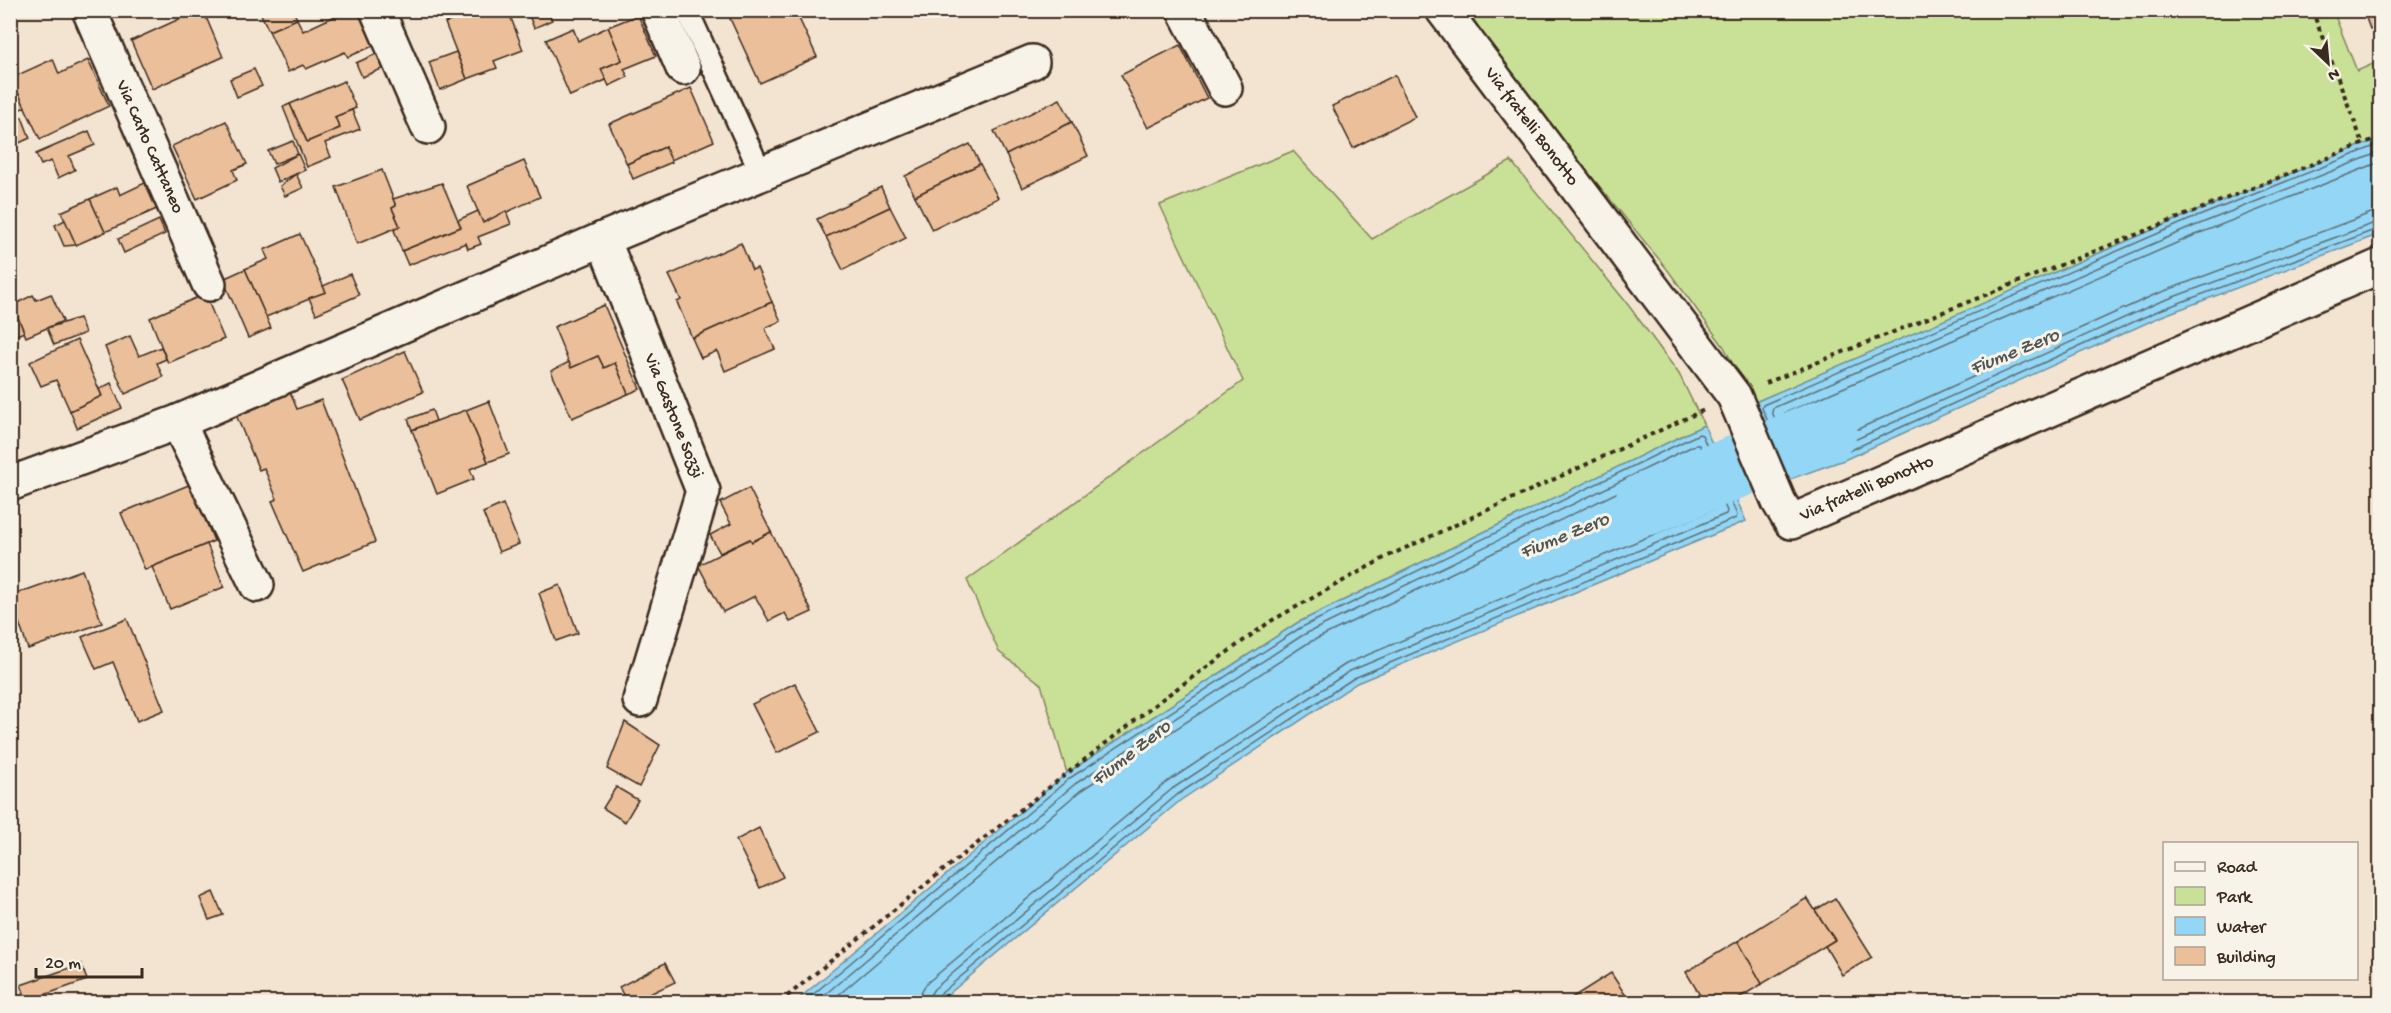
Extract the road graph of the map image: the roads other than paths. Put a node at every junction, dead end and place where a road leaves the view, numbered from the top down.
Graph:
1 (89, 10) edge
2 (377, 10) edge
3 (658, 10) edge
4 (687, 10) edge
5 (1184, 10) edge
6 (1443, 10) edge
7 (1032, 62) dead end
8 (682, 68) dead end
9 (1225, 88) dead end
10 (428, 127) dead end
11 (761, 173) junction
12 (603, 239) junction
13 (2380, 266) edge
14 (209, 284) dead end
15 (178, 422) junction
16 (10, 484) edge
17 (257, 585) dead end
18 (640, 700) dead end

1 - 14 street, Via Carlo Cattaneo
2 - 10 street
3 - 8 street
4 - 11 lane
5 - 9 street
6 - 13 street, Via fratelli Bonotto
7 - 11 street
11 - 12 street
12 - 15 street
12 - 18 street, Via Gastone Sozzi
15 - 16 street
15 - 17 street

